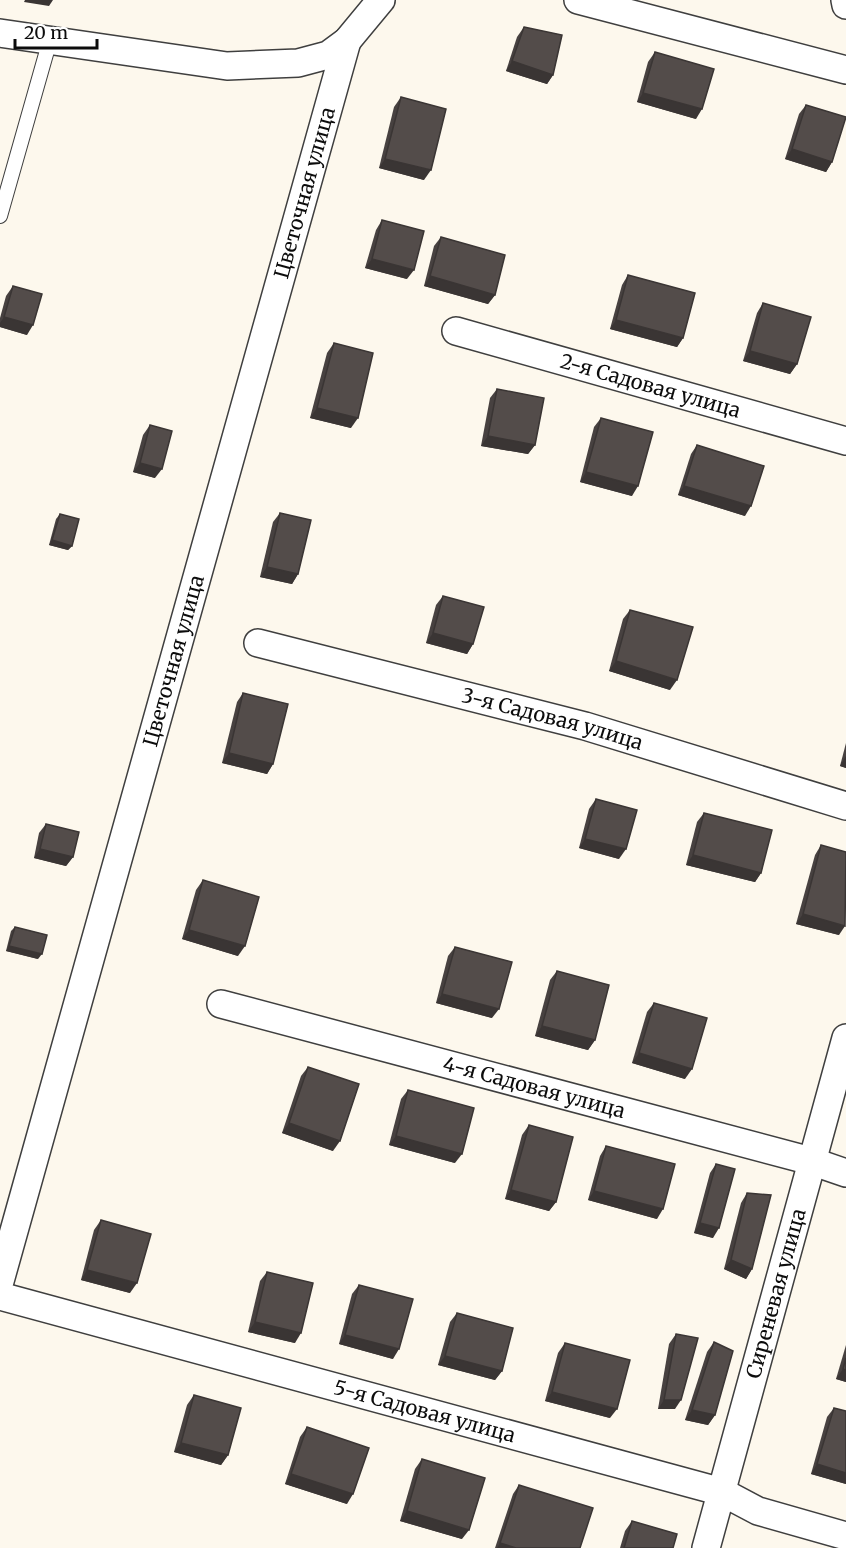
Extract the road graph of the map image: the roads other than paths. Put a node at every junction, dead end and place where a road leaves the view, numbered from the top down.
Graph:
1 (381, 0) edge
2 (578, 0) edge
3 (845, 0) edge
4 (846, 5) edge
5 (0, 33) edge
6 (50, 40) junction
7 (347, 41) junction
8 (846, 70) edge
9 (0, 216) edge
10 (456, 331) dead end
11 (846, 441) edge
12 (258, 643) dead end
13 (846, 806) edge
14 (221, 1004) dead end
15 (846, 1038) edge
16 (811, 1161) junction
17 (846, 1173) edge
18 (0, 1281) edge
19 (0, 1296) edge
20 (722, 1492) junction
21 (846, 1536) edge
22 (706, 1548) edge

1 - 7 street
2 - 8 street
3 - 4 street
5 - 6 street
6 - 7 street
6 - 9 lane
7 - 18 street, Цветочная улица
10 - 11 street, 2-я Садовая улица
12 - 13 street, 3-я Садовая улица
14 - 16 street, 4-я Садовая улица
15 - 16 street, Сиреневая улица
16 - 17 street, 4-я Садовая улица
16 - 20 street, Сиреневая улица
19 - 20 street, 5-я Садовая улица
20 - 21 street, 5-я Садовая улица
20 - 22 street, Сиреневая улица

